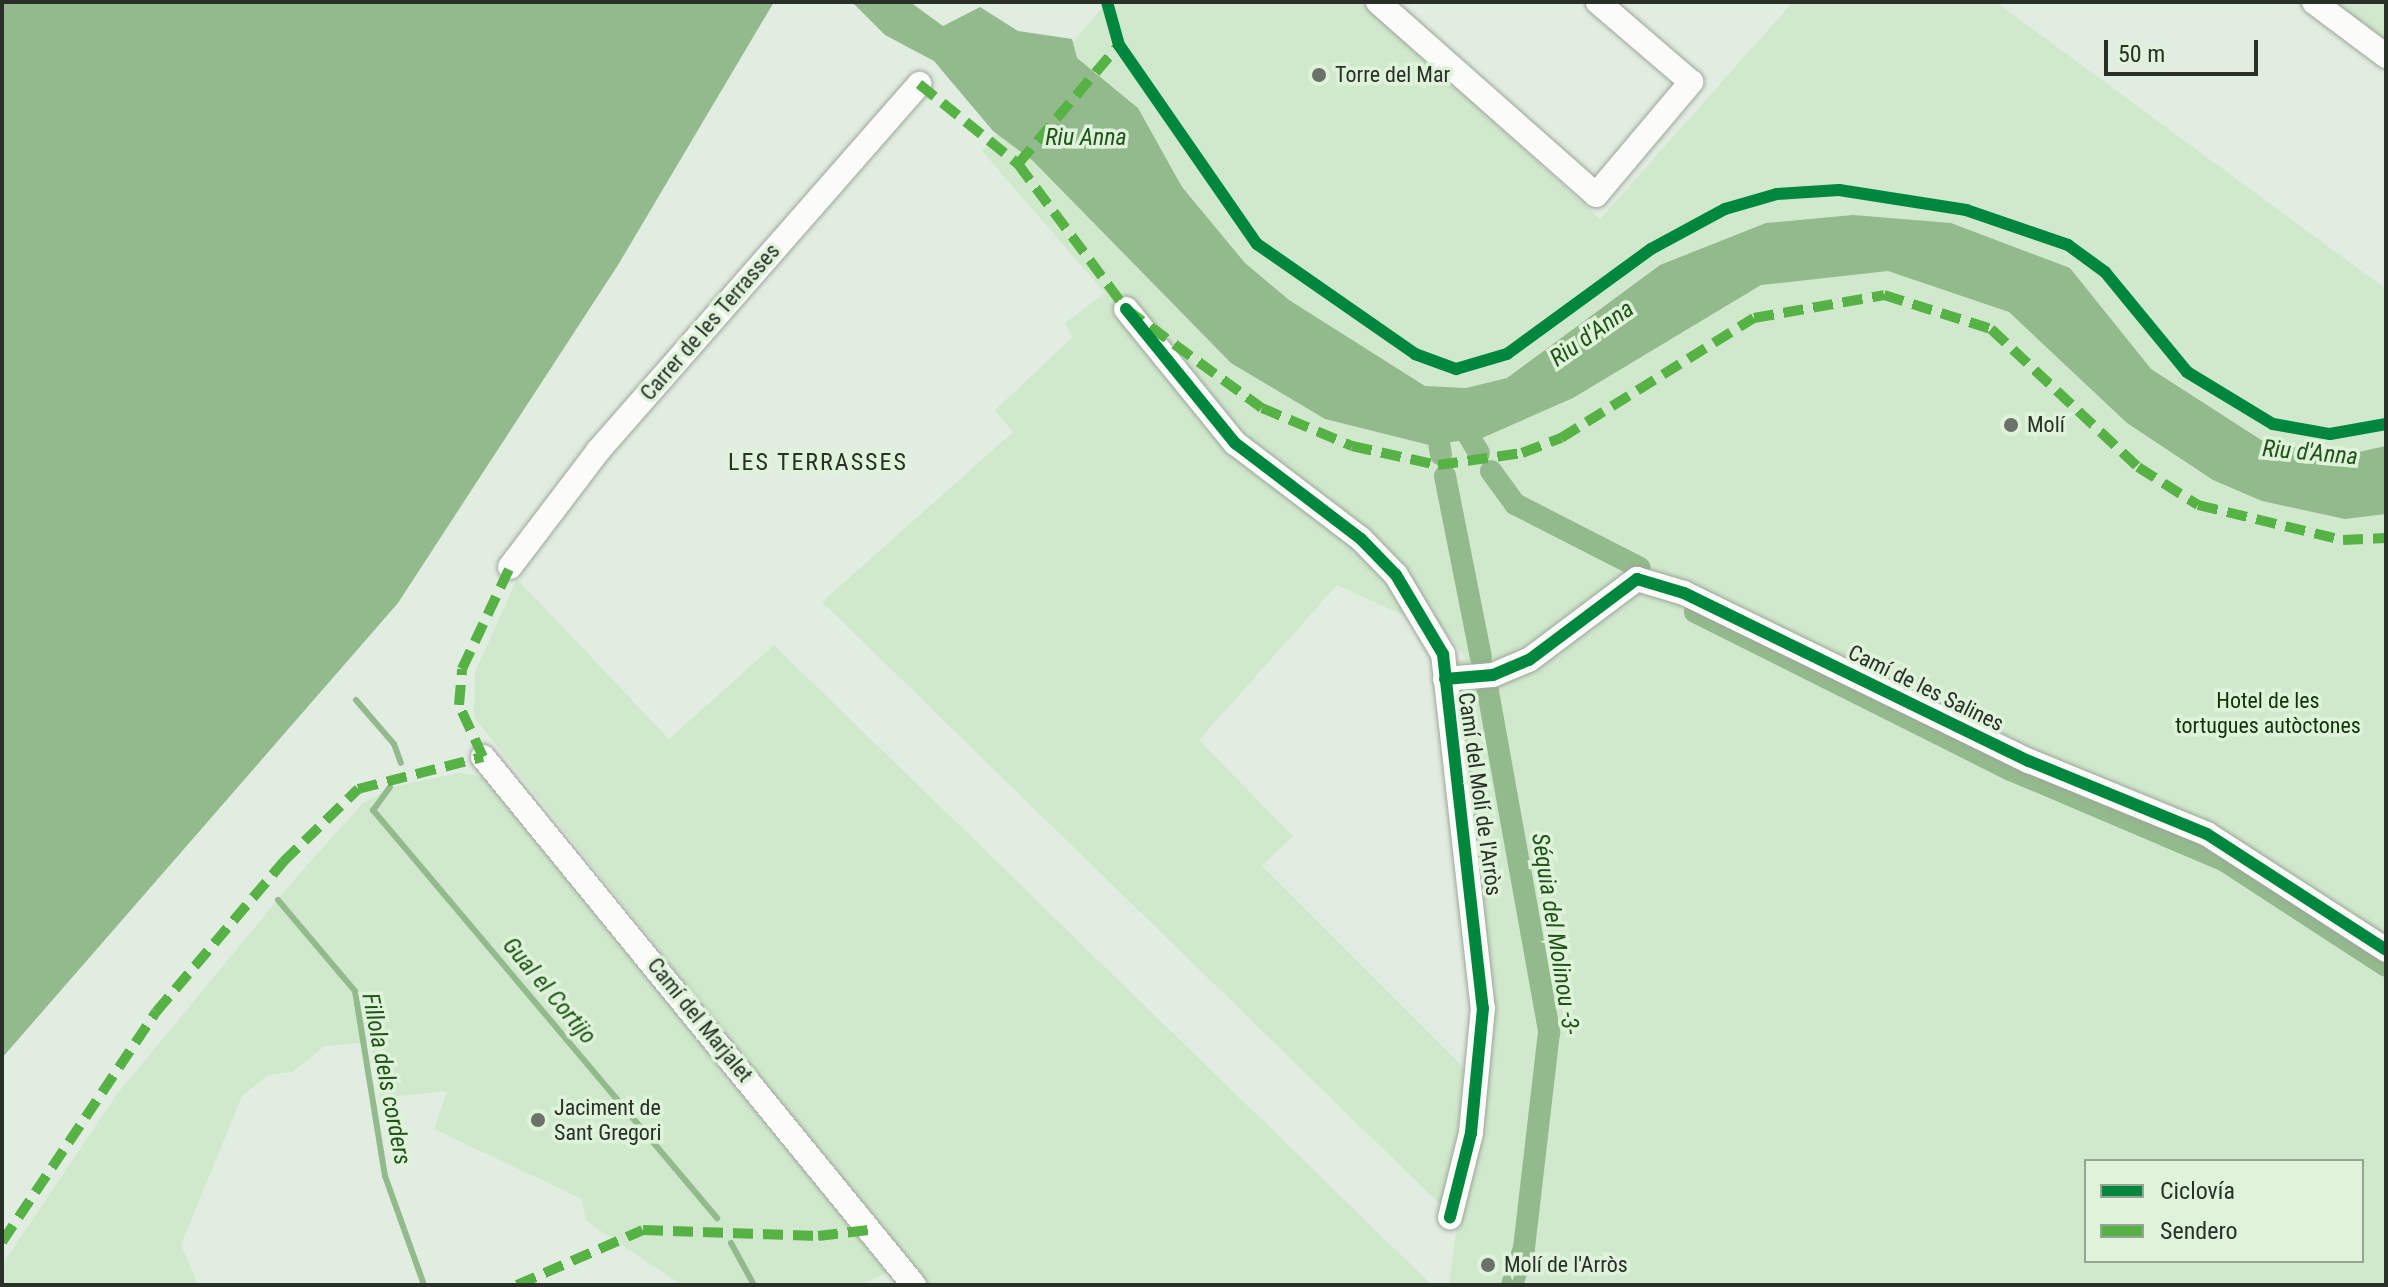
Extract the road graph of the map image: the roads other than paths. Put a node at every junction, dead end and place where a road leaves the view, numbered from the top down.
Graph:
1 (1378, 2) edge
2 (1598, 2) edge
3 (2314, 2) edge
4 (2386, 56) edge
5 (919, 84) dead end
6 (1126, 309) dead end
7 (510, 567) dead end
8 (1445, 679) junction
9 (483, 757) dead end
10 (2386, 950) edge
11 (1450, 1217) dead end
12 (914, 1285) edge

1 - 2 street
3 - 4 street
5 - 7 street, Carrer de les Terrasses
6 - 8 street, Camí del Molí de l'Arròs
8 - 10 street, Camí de les Salines
8 - 11 street, Camí del Molí de l'Arròs
9 - 12 street, Camí del Marjalet

